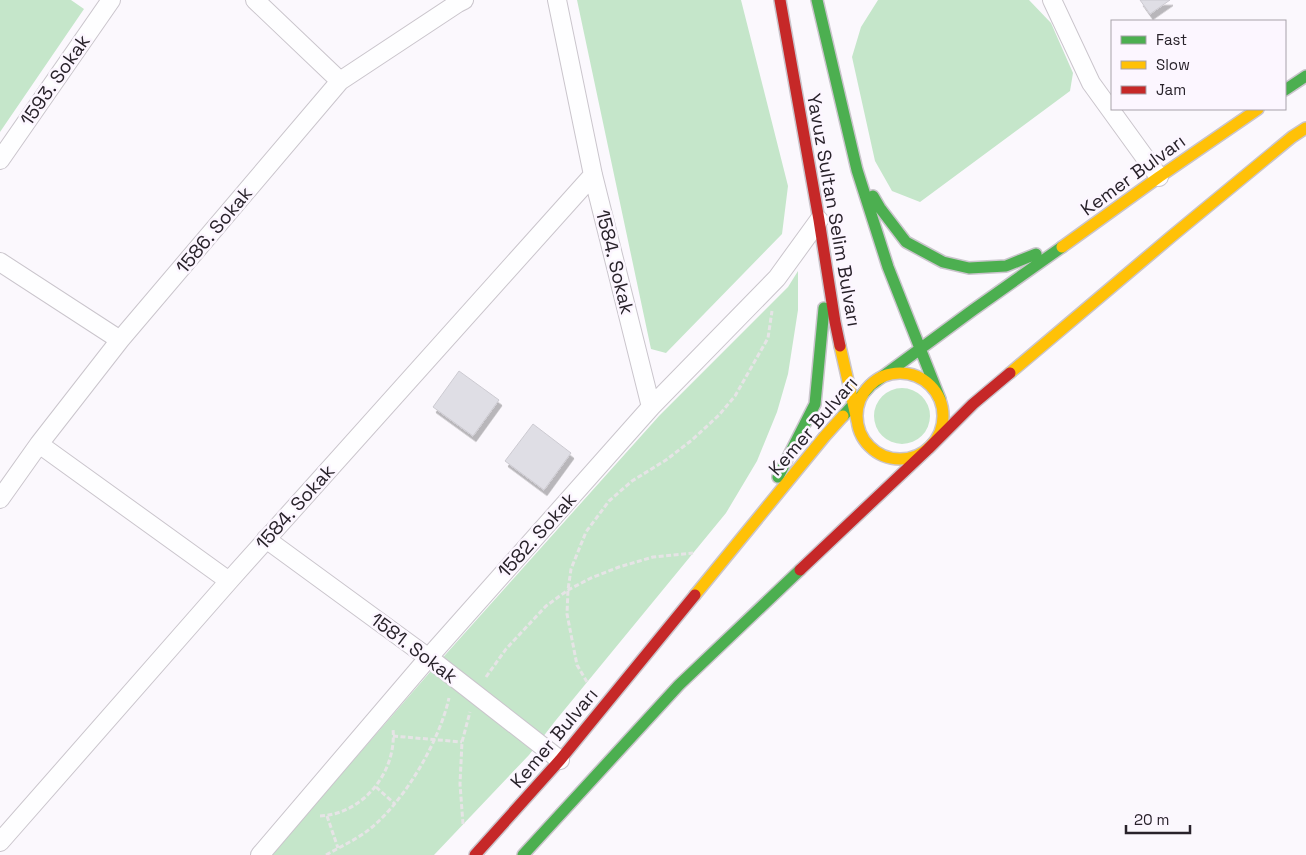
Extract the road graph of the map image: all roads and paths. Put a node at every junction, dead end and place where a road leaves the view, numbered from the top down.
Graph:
1 (110, 0) edge
2 (255, 0) edge
3 (557, 0) edge
4 (780, 0) edge
5 (817, 0) edge
6 (1052, 0) edge
7 (459, 1) edge
8 (1306, 76) edge
9 (340, 81) junction
10 (1286, 89) edge
11 (1111, 110) edge
12 (1111, 110) edge
13 (1257, 110) edge
14 (1306, 128) edge
15 (0, 160) edge
16 (857, 170) junction
17 (593, 175) junction
18 (1159, 177) junction
19 (819, 220) junction
20 (1076, 238) junction
21 (0, 262) edge
22 (828, 274) junction
23 (772, 310) dead end
24 (120, 340) junction
25 (920, 349) junction
26 (871, 385) junction
27 (940, 399) junction
28 (853, 405) junction
29 (651, 407) junction
30 (858, 425) junction
31 (39, 444) junction
32 (928, 449) junction
33 (0, 499) edge
34 (758, 519) junction
35 (266, 539) junction
36 (692, 553) dead end
37 (229, 581) junction
38 (568, 590) junction
39 (429, 658) junction
40 (454, 677) junction
41 (587, 682) dead end
42 (475, 694) junction
43 (392, 723) dead end
44 (393, 736) junction
45 (434, 740) junction
46 (462, 742) junction
47 (560, 760) junction
48 (376, 787) junction
49 (395, 804) junction
50 (327, 815) junction
51 (312, 816) dead end
52 (463, 824) dead end
53 (0, 842) edge
54 (338, 848) junction
55 (260, 855) edge
56 (326, 855) edge
57 (475, 855) edge
58 (523, 855) edge

1 - 15 street, 1593. Sokak
2 - 9 street
3 - 17 street, 1584. Sokak
4 - 19 main road, Yavuz Sultan Selim Bulvarı
5 - 16 main road, Yavuz Sultan Selim Bulvarı
6 - 12 street
7 - 9 street, 1586. Sokak
8 - 10 main road
9 - 24 street, 1586. Sokak
11 - 18 street
13 - 18 main road, Kemer Bulvarı
14 - 32 main road
16 - 20 main road
16 - 25 main road, Yavuz Sultan Selim Bulvarı
17 - 29 street, 1584. Sokak
17 - 35 street, 1584. Sokak
18 - 20 main road, Kemer Bulvarı
19 - 22 main road, Yavuz Sultan Selim Bulvarı
19 - 29 street, 1582. Sokak
20 - 25 main road, Kemer Bulvarı
21 - 24 street
22 - 28 main road, Yavuz Sultan Selim Bulvarı
22 - 34 main road
23 - 38 path
24 - 31 street, 1586. Sokak
25 - 26 main road, Kemer Bulvarı
25 - 27 main road, Yavuz Sultan Selim Bulvarı
26 - 27 main road
26 - 28 main road, Kemer Bulvarı
26 - 30 main road
27 - 32 main road
28 - 30 main road, Yavuz Sultan Selim Bulvarı
28 - 34 main road, Kemer Bulvarı
29 - 39 street, 1582. Sokak
30 - 32 main road
31 - 33 street, 1586. Sokak
31 - 37 street
32 - 58 main road
34 - 47 main road, Kemer Bulvarı
35 - 37 street, 1584. Sokak
35 - 39 street, 1581. Sokak
36 - 38 path
37 - 53 street, 1584. Sokak
38 - 41 path
38 - 42 path
39 - 40 street, 1581. Sokak
39 - 55 street, 1582. Sokak
40 - 42 street, 1581. Sokak
40 - 45 path
42 - 46 path
42 - 47 street, 1581. Sokak
43 - 44 path
44 - 45 path
44 - 48 path
45 - 46 path
45 - 49 path
46 - 52 path
47 - 57 main road, Kemer Bulvarı
48 - 49 path
48 - 50 path
49 - 54 path
50 - 51 path
50 - 54 path
54 - 56 path

